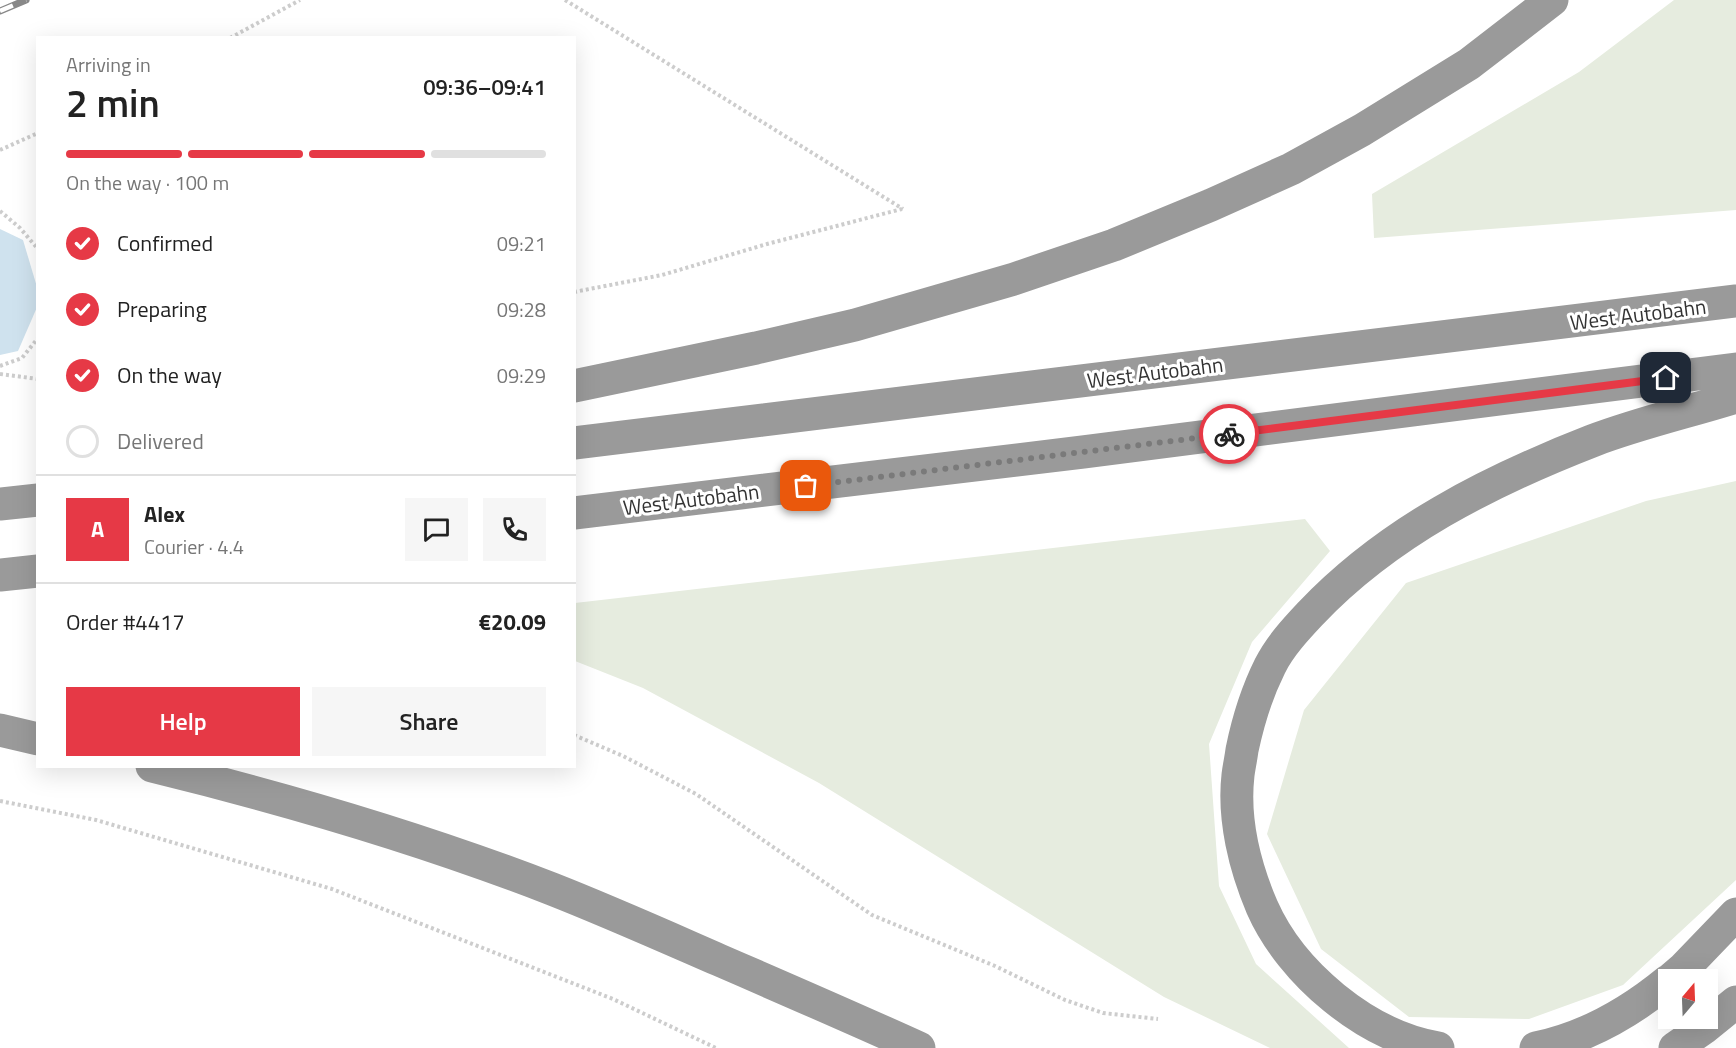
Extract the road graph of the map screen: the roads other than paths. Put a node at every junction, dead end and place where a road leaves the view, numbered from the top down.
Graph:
1 (1552, 0) edge
2 (1736, 301) edge
3 (1736, 369) edge
4 (576, 386) edge
5 (1736, 397) edge
6 (576, 443) edge
7 (36, 500) edge
8 (0, 504) edge
9 (576, 513) edge
10 (36, 571) edge
11 (0, 575) edge
12 (0, 730) edge
13 (36, 739) edge
14 (160, 768) edge
15 (1736, 914) edge
16 (1683, 969) edge
17 (1658, 989) edge
18 (1736, 1002) edge
19 (919, 1048) edge
20 (1438, 1048) edge
21 (1536, 1048) edge
22 (1674, 1048) edge

1 - 4 highway
2 - 6 highway, West Autobahn
3 - 9 highway, West Autobahn
5 - 20 highway
7 - 8 highway
10 - 11 highway
12 - 13 highway
14 - 19 highway
15 - 16 highway
17 - 21 highway
18 - 22 highway

